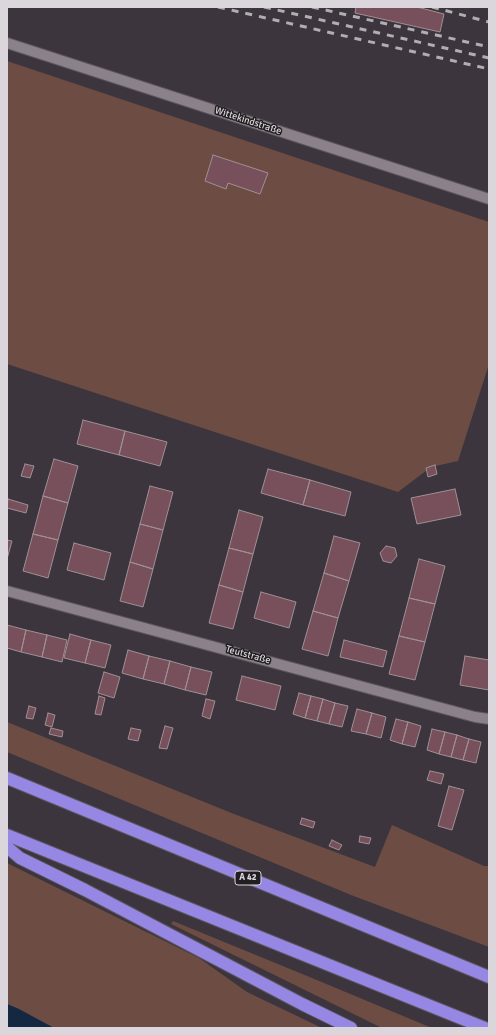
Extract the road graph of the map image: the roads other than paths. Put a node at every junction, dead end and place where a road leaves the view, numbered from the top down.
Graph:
1 (7, 43) edge
2 (489, 199) edge
3 (7, 591) edge
4 (489, 719) edge
5 (7, 778) edge
6 (7, 835) edge
7 (7, 847) edge
8 (489, 977) edge
9 (351, 1028) edge
10 (485, 1028) edge

1 - 2 street, Wittekindstraße
3 - 4 street, Teutstraße
5 - 8 highway, A 42
6 - 10 highway
7 - 9 highway

